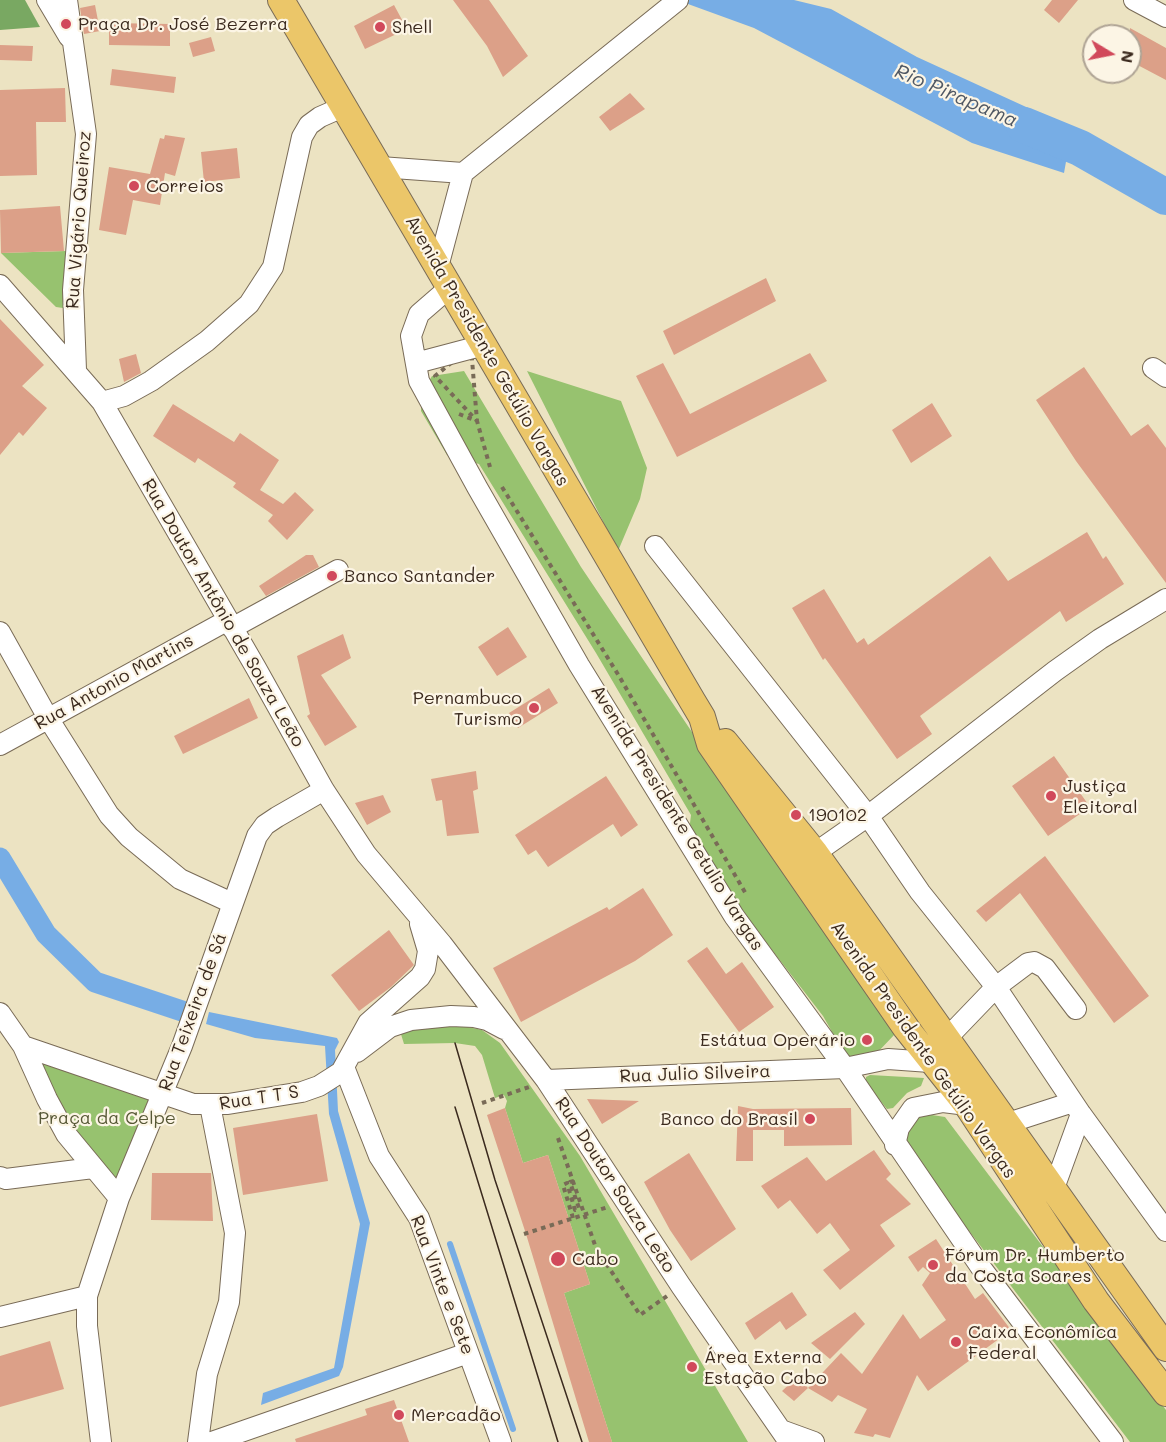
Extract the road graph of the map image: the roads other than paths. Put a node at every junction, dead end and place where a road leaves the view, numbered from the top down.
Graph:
1 (47, 0) edge
2 (67, 0) edge
3 (281, 0) edge
4 (678, 0) edge
5 (1134, 0) edge
6 (1166, 17) edge
7 (75, 47) junction
8 (345, 106) junction
9 (380, 167) junction
10 (463, 173) junction
11 (443, 278) junction
12 (0, 285) edge
13 (477, 346) junction
14 (416, 363) junction
15 (76, 370) junction
16 (102, 402) junction
17 (655, 546) dead end
18 (338, 570) dead end
19 (1166, 599) edge
20 (230, 624) junction
21 (0, 632) edge
22 (693, 702) junction
23 (48, 718) junction
24 (0, 745) edge
25 (324, 790) junction
26 (868, 816) junction
27 (815, 853) junction
28 (232, 903) junction
29 (417, 916) junction
30 (442, 944) joint
31 (996, 987) junction
32 (1077, 1009) dead end
33 (0, 1013) edge
34 (509, 1032) junction
35 (947, 1038) junction
36 (23, 1046) junction
37 (348, 1062) junction
38 (930, 1062) junction
39 (845, 1068) junction
40 (975, 1077) junction
41 (537, 1084) junction
42 (164, 1092) junction
43 (967, 1105) junction
44 (210, 1106) junction
45 (1077, 1108) junction
46 (1008, 1123) junction
47 (895, 1145) junction
48 (93, 1168) junction
49 (0, 1177) edge
50 (1053, 1191) junction
51 (119, 1198) junction
52 (1166, 1231) edge
53 (87, 1296) junction
54 (0, 1317) edge
55 (1166, 1348) edge
56 (468, 1353) junction
57 (1166, 1393) edge
58 (785, 1436) edge
59 (101, 1442) edge
60 (198, 1442) edge
61 (212, 1442) edge
62 (501, 1442) edge
63 (814, 1442) edge
64 (1113, 1442) edge

1 - 7 street
2 - 7 street, Rua Vigário Queiroz
3 - 8 main road, Avenida Presidente Getúlio Vargas
4 - 10 street
5 - 6 street
7 - 15 street, Rua Vigário Queiroz
8 - 9 main road, Avenida Presidente Getúlio Vargas
8 - 16 street
9 - 10 street
9 - 11 main road, Avenida Presidente Getúlio Vargas
10 - 11 street
11 - 13 main road, Avenida Presidente Getúlio Vargas
11 - 14 street, Avenida Presidente Getulio Vargas
12 - 15 street, Rua Doutor Antônio de Souza Leão
13 - 14 street
13 - 22 main road, Avenida Presidente Getúlio Vargas
14 - 39 street, Avenida Presidente Getulio Vargas
15 - 16 street, Rua Doutor Antônio de Souza Leão
16 - 20 street, Rua Doutor Antônio de Souza Leão
17 - 26 street
18 - 20 street, Rua Antonio Martins
19 - 26 street
20 - 23 street, Rua Antonio Martins
20 - 25 street, Rua Doutor Antônio de Souza Leão
21 - 23 street
22 - 27 main road, Avenida Presidente Getúlio Vargas
22 - 38 main road, Avenida Presidente Getúlio Vargas
23 - 24 street, Rua Antonio Martins
23 - 28 street
25 - 28 street, Rua Teixeira de Sá
25 - 29 street, Rua Doutor Antônio de Souza Leão
26 - 27 street
26 - 31 street
27 - 35 main road, Avenida Presidente Getúlio Vargas
28 - 42 street, Rua Teixeira de Sá
29 - 30 street, Rua Doutor Antônio de Souza Leão
29 - 37 street, Rua T T S
30 - 34 street, Rua Doutor Souza Leão
31 - 32 street
31 - 35 street
31 - 45 street
33 - 36 street
34 - 37 street
34 - 41 street, Rua Doutor Souza Leão
35 - 40 main road, Avenida Presidente Getúlio Vargas
36 - 42 street, Rua T T S
36 - 48 street
37 - 44 street, Rua T T S
37 - 56 street, Rua Vinte e Sete
38 - 39 street, Rua Julio Silveira
38 - 40 street, Rua Julio Silveira
38 - 43 main road, Avenida Presidente Getúlio Vargas
39 - 41 street, Rua Julio Silveira
39 - 47 street, Avenida Presidente Getulio Vargas
40 - 46 main road, Avenida Presidente Getúlio Vargas
41 - 58 street, Rua Doutor Souza Leão
42 - 44 street, Rua T T S
42 - 51 street, Rua Teixeira de Sá
43 - 47 street
43 - 57 main road, Avenida Presidente Getúlio Vargas
44 - 60 street
45 - 46 street
45 - 50 street
45 - 52 street
46 - 50 main road, Avenida Presidente Getúlio Vargas
47 - 64 street, Avenida Presidente Getulio Vargas
48 - 49 street
48 - 51 street
50 - 55 main road, Avenida Presidente Getúlio Vargas
51 - 53 street, Rua Teixeira de Sá
53 - 54 street
53 - 59 street, Rua Teixeira de Sá
56 - 61 street
56 - 62 street, Rua Vinte e Sete
58 - 63 street

